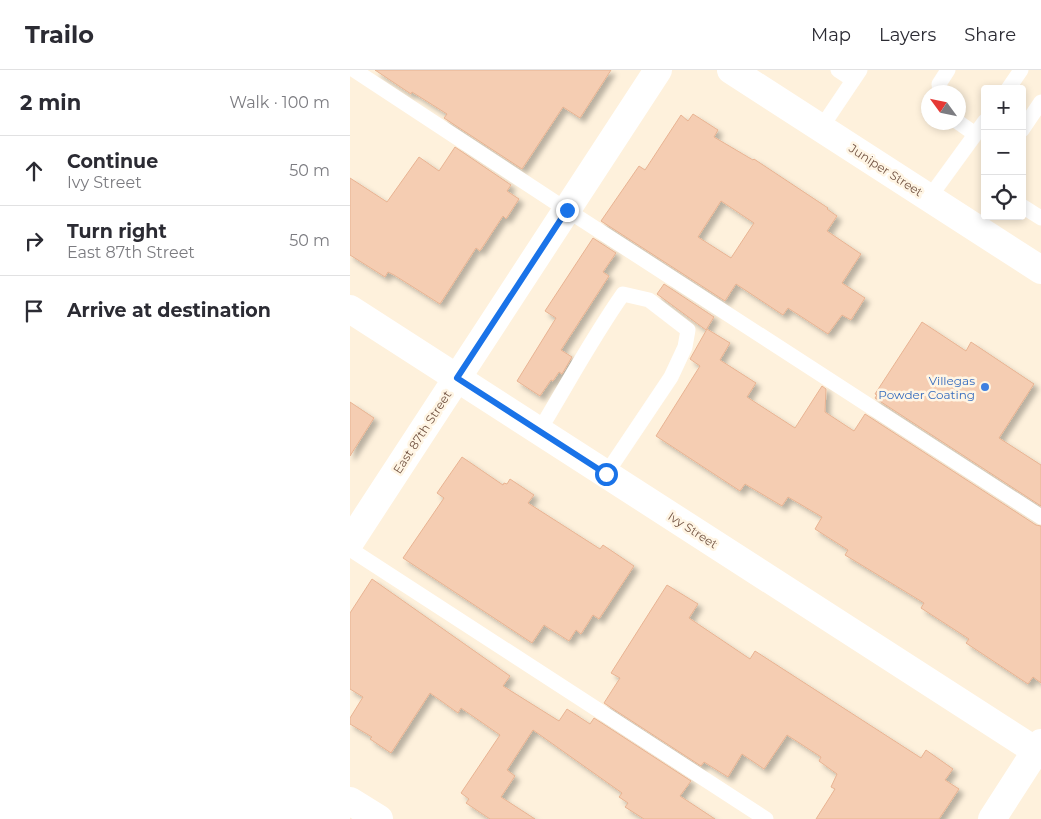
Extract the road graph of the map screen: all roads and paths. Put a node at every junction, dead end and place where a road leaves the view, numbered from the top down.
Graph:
1 (354, 70) edge
2 (658, 70) edge
3 (731, 70) edge
4 (838, 70) edge
5 (948, 70) edge
6 (1021, 70) edge
7 (857, 75) edge
8 (939, 85) edge
9 (1011, 85) edge
10 (1041, 102) edge
11 (1026, 124) edge
12 (981, 126) edge
13 (821, 128) junction
14 (966, 128) edge
15 (975, 134) junction
16 (929, 198) junction
17 (1026, 209) edge
18 (567, 210) junction
19 (1041, 218) edge
20 (1041, 270) edge
21 (350, 308) edge
22 (457, 378) junction
23 (540, 431) junction
24 (606, 474) junction
25 (1041, 516) edge
26 (350, 542) edge
27 (350, 549) edge
28 (1038, 747) edge
29 (350, 801) edge
30 (379, 819) edge
31 (766, 819) edge
32 (992, 819) edge

1 - 18 lane
2 - 18 street, East 87th Street
3 - 13 street, Juniper Street
4 - 7 lane
5 - 8 lane
6 - 9 lane
7 - 13 lane
10 - 11 lane
12 - 15 lane
13 - 16 street, Juniper Street
14 - 15 lane
15 - 16 lane
16 - 20 street, Juniper Street
17 - 19 lane
18 - 22 street, East 87th Street
18 - 25 lane
21 - 22 street, Ivy Street
22 - 23 street, Ivy Street
22 - 26 street, East 87th Street
23 - 24 street, Ivy Street
23 - 24 lane
24 - 28 street, Ivy Street
27 - 31 lane
28 - 32 street
29 - 30 street

